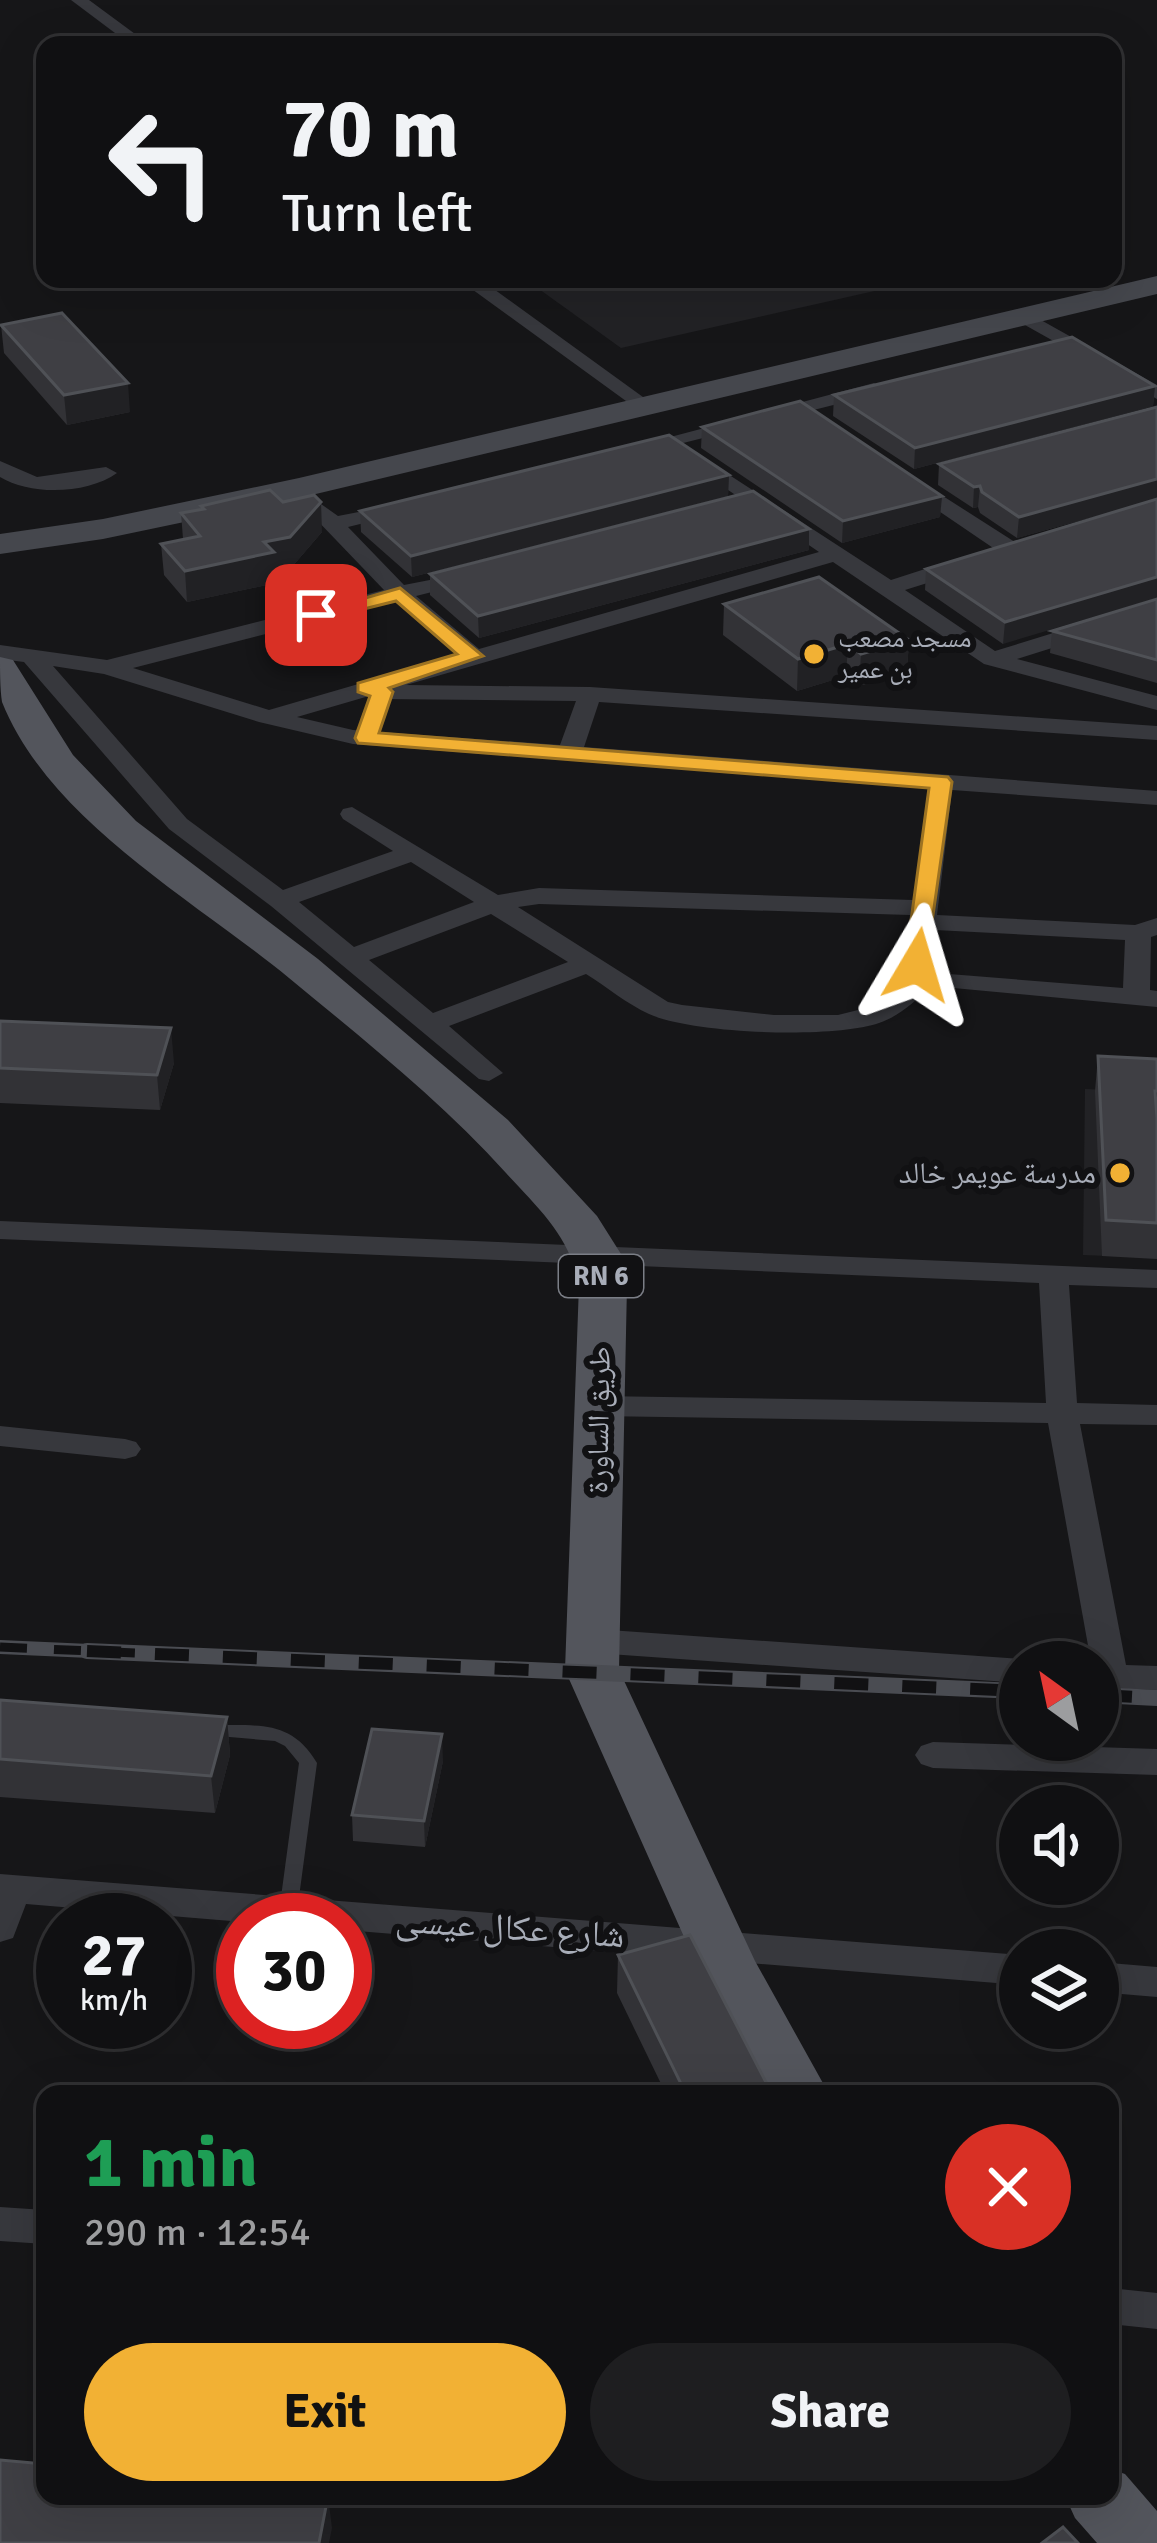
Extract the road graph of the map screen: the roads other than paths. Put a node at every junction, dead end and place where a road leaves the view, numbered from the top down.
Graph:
1 (79, 0) edge
2 (129, 36) edge
3 (1157, 284) edge
4 (481, 288) edge
5 (1023, 316) junction
6 (758, 380) junction
7 (889, 386) edge
8 (1157, 393) edge
9 (644, 405) junction
10 (810, 414) junction
11 (669, 441) junction
12 (624, 452) edge
13 (0, 466) edge
14 (106, 473) dead end
15 (912, 475) edge
16 (299, 488) junction
17 (422, 502) edge
18 (333, 524) junction
19 (103, 530) junction
20 (0, 544) edge
21 (832, 555) junction
22 (0, 564) edge
23 (488, 571) edge
24 (884, 590) junction
25 (400, 594) junction
26 (1157, 608) edge
27 (0, 652) edge
28 (472, 656) junction
29 (992, 659) junction
30 (16, 663) edge
31 (107, 667) junction
32 (374, 690) junction
33 (590, 694) junction
34 (1157, 703) edge
35 (267, 717) junction
36 (1157, 733) edge
37 (366, 738) junction
38 (569, 754) junction
39 (940, 782) junction
40 (1157, 798) edge
41 (352, 814) dead end
42 (413, 853) junction
43 (280, 900) junction
44 (493, 904) junction
45 (924, 915) junction
46 (1148, 929) edge
47 (350, 958) junction
48 (588, 964) junction
49 (928, 976) junction
50 (1147, 999) edge
51 (430, 1024) junction
52 (489, 1073) dead end
53 (0, 1230) edge
54 (597, 1254) junction
55 (1053, 1274) junction
56 (1157, 1280) edge
57 (598, 1406) junction
58 (1062, 1414) junction
59 (1157, 1415) edge
60 (0, 1436) edge
61 (125, 1449) dead end
62 (1098, 1641) edge
63 (595, 1642) junction
64 (999, 1670) edge
65 (1119, 1677) edge
66 (1157, 1678) edge
67 (189, 1729) edge
68 (933, 1755) dead end
69 (1157, 1762) edge
70 (6, 1888) edge
71 (291, 1893) edge
72 (216, 1906) edge
73 (372, 1918) edge
74 (0, 1928) edge
75 (716, 1944) junction
76 (999, 1968) edge
77 (1119, 1979) edge
78 (1157, 1982) edge
79 (793, 2085) edge
80 (0, 2224) edge
81 (36, 2226) edge
82 (1119, 2307) edge
83 (1157, 2311) edge
84 (1108, 2505) edge
85 (1141, 2543) edge

1 - 2 street
3 - 5 main road
4 - 9 street
5 - 6 main road
5 - 8 street
6 - 9 main road
6 - 10 street
7 - 10 street
9 - 16 main road
10 - 11 street
11 - 12 street
11 - 21 street
13 - 14 street
15 - 24 street
16 - 18 street
16 - 19 main road
17 - 18 street
18 - 25 street
19 - 20 main road
19 - 22 main road
21 - 24 street
21 - 28 street
23 - 25 street
24 - 29 street
25 - 28 street
25 - 31 street
26 - 29 street
27 - 30 street
28 - 32 street
29 - 34 street
30 - 31 street
30 - 43 street
30 - 54 main road, RN 6
31 - 35 street
32 - 33 street
32 - 35 street
32 - 37 street
33 - 36 street
33 - 38 street
35 - 37 street
37 - 38 street
38 - 39 street
39 - 40 street
39 - 45 street
41 - 42 street
42 - 43 street
42 - 44 street
43 - 47 street
44 - 45 street
44 - 47 street
44 - 48 street
45 - 46 street
45 - 49 street
46 - 50 street
47 - 51 street
48 - 49 street
48 - 51 street
49 - 50 street
51 - 52 street
53 - 54 street
54 - 55 street
54 - 57 main road, طريق الساورة / RN 6
55 - 56 street
55 - 58 street
57 - 58 street
57 - 63 main road, طريق الساورة / RN 6
58 - 59 street
58 - 62 street
60 - 61 street
63 - 64 street
63 - 75 main road, طريق الساورة / RN 6
65 - 66 street
67 - 71 lane
68 - 69 street
70 - 72 street, شارع عكال عيسى
70 - 74 street
73 - 75 street, شارع عكال عيسى
75 - 76 street, شارع عكال عيسى
75 - 79 main road, طريق الساورة / RN 6
77 - 78 street
80 - 81 street
82 - 83 street
84 - 85 main road

